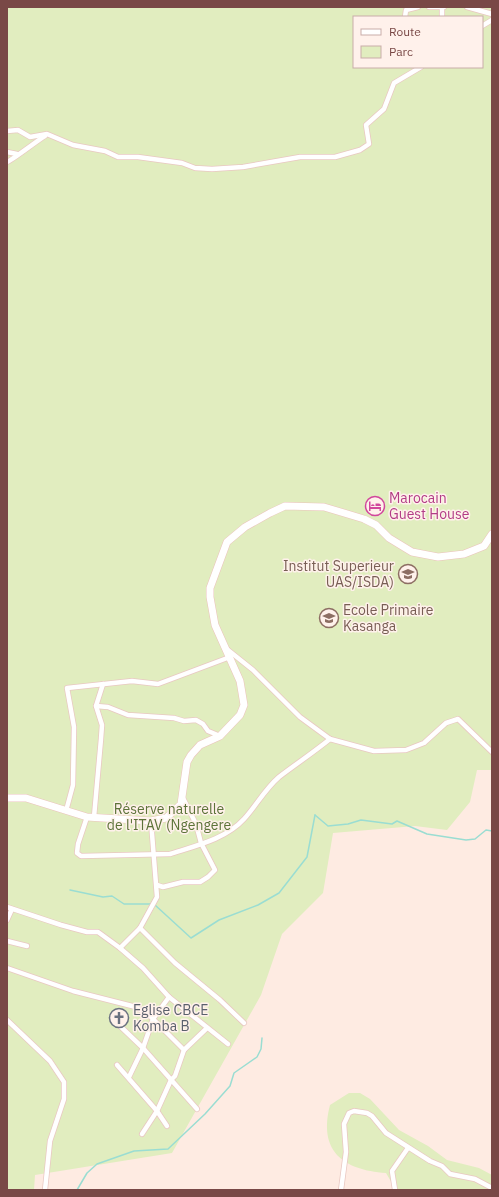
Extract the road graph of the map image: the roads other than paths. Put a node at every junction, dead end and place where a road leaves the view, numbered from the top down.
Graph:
1 (418, 7) edge
2 (429, 7) edge
3 (443, 7) edge
4 (467, 7) edge
5 (405, 8) edge
6 (492, 14) edge
7 (492, 20) edge
8 (483, 25) edge
9 (419, 68) edge
10 (7, 131) edge
11 (47, 134) junction
12 (7, 152) edge
13 (17, 154) junction
14 (7, 162) edge
15 (492, 534) edge
16 (226, 649) junction
17 (230, 657) junction
18 (103, 684) junction
19 (96, 706) junction
20 (220, 736) junction
21 (330, 738) junction
22 (492, 752) edge
23 (182, 794) junction
24 (7, 798) edge
25 (66, 811) junction
26 (91, 817) junction
27 (151, 821) junction
28 (201, 843) junction
29 (153, 853) junction
30 (157, 885) junction
31 (7, 907) edge
32 (12, 909) junction
33 (7, 920) edge
34 (140, 928) junction
35 (7, 941) edge
36 (27, 946) dead end
37 (120, 948) junction
38 (7, 968) edge
39 (169, 997) junction
40 (153, 1019) junction
41 (7, 1020) edge
42 (244, 1023) dead end
43 (120, 1026) dead end
44 (207, 1028) junction
45 (228, 1044) dead end
46 (142, 1048) junction
47 (184, 1050) junction
48 (117, 1065) dead end
49 (129, 1077) junction
50 (171, 1080) junction
51 (197, 1109) dead end
52 (156, 1111) junction
53 (167, 1126) dead end
54 (142, 1134) dead end
55 (408, 1148) junction
56 (492, 1188) edge
57 (45, 1190) edge
58 (341, 1190) edge
59 (395, 1190) edge

1 - 5 street
2 - 3 street
4 - 6 street
7 - 8 street
9 - 11 street
10 - 11 street
11 - 13 street
12 - 13 street
13 - 14 street
15 - 16 street
16 - 17 street
16 - 21 street
17 - 18 street
17 - 20 street
18 - 19 street
18 - 25 street
19 - 20 street
19 - 26 street
20 - 23 street
21 - 22 street
21 - 28 street
23 - 27 street
23 - 28 street
24 - 25 street
25 - 26 street
26 - 27 street
26 - 29 street
27 - 29 street
28 - 29 street
28 - 30 street
29 - 30 street
30 - 34 street
31 - 32 street
32 - 33 street
32 - 37 street
34 - 37 street
34 - 42 street
35 - 36 street
37 - 39 street
38 - 40 street
39 - 40 street
39 - 44 street
40 - 46 street
40 - 47 street
41 - 57 street
43 - 46 street
44 - 45 street
44 - 47 street
46 - 49 street
46 - 50 street
47 - 50 street
48 - 49 street
49 - 52 street
50 - 51 street
50 - 52 street
52 - 53 street
52 - 54 street
55 - 56 street
55 - 58 street
55 - 59 street

